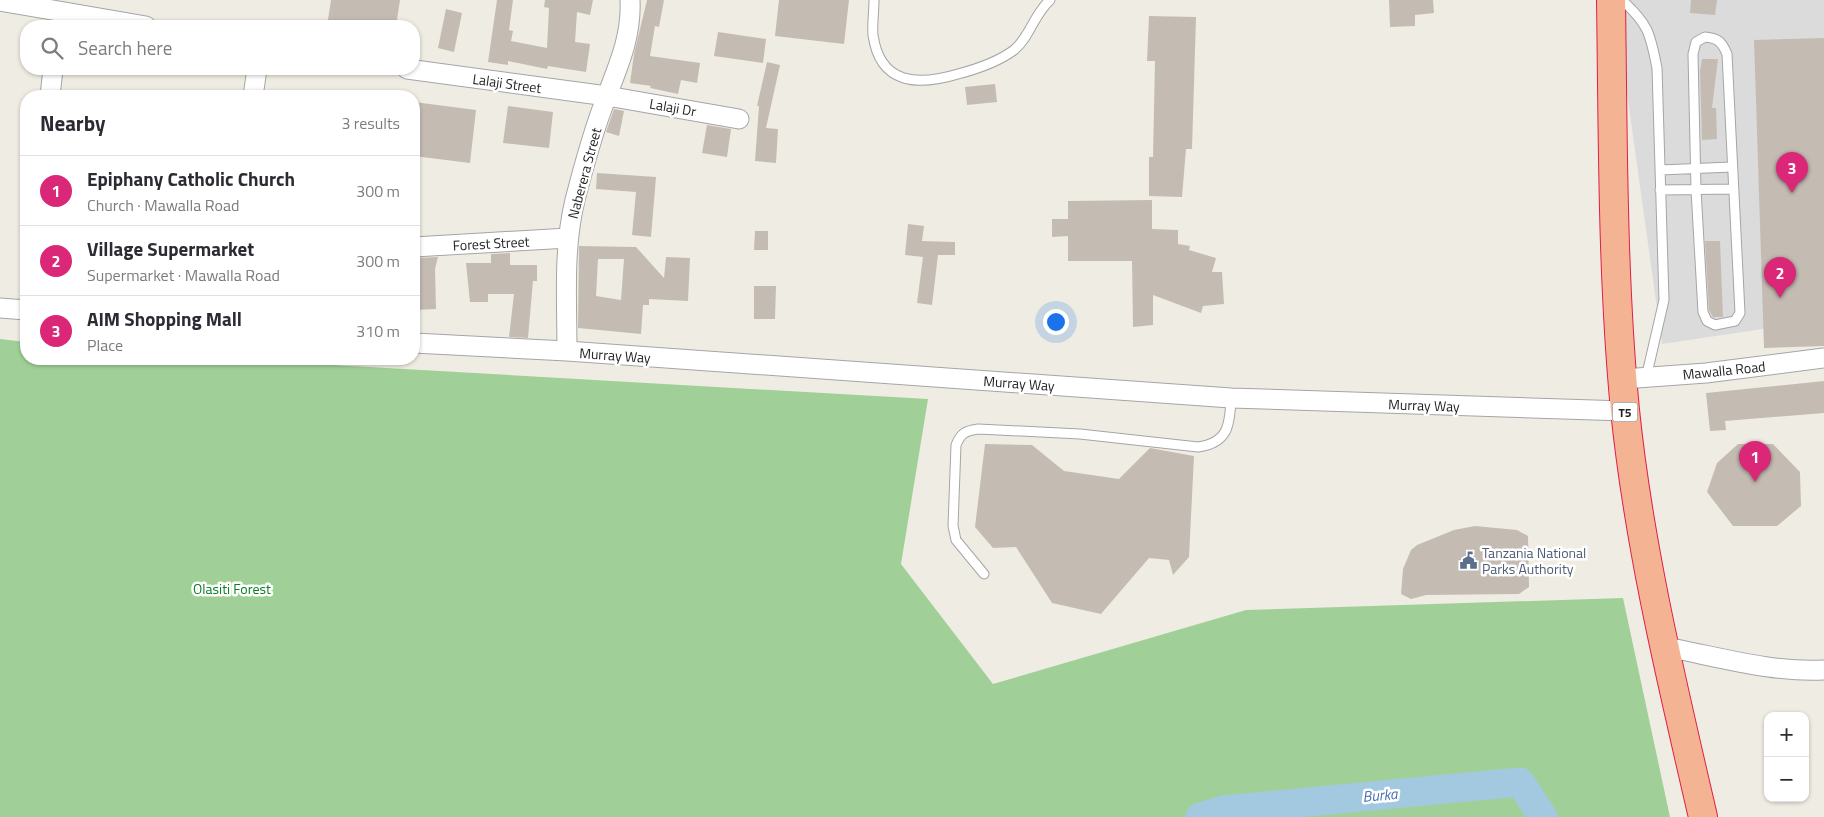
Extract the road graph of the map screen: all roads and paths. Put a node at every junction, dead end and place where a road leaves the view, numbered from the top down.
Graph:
1 (630, 0) edge
2 (874, 0) edge
3 (1050, 0) edge
4 (1610, 0) edge
5 (1622, 0) edge
6 (0, 1) edge
7 (58, 19) edge
8 (71, 20) edge
9 (420, 71) edge
10 (52, 75) edge
11 (256, 75) edge
12 (51, 90) edge
13 (255, 90) edge
14 (607, 96) junction
15 (739, 119) dead end
16 (1732, 167) junction
17 (1696, 169) junction
18 (1660, 170) junction
19 (1734, 189) junction
20 (1660, 190) junction
21 (1696, 190) junction
22 (568, 238) junction
23 (420, 247) edge
24 (0, 308) edge
25 (20, 310) edge
26 (420, 343) edge
27 (567, 351) junction
28 (1824, 358) edge
29 (1634, 378) junction
30 (1231, 398) junction
31 (1625, 411) junction
32 (984, 574) dead end
33 (1665, 646) junction
34 (1824, 670) edge
35 (1703, 817) edge

1 - 14 street, Naberera Street
2 - 3 lane
4 - 29 highway, T5
5 - 18 lane
6 - 7 street
7 - 8 street
9 - 14 street, Lalaji Street
10 - 12 street
11 - 13 street
14 - 15 street, Lalaji Dr
14 - 22 street, Naberera Street
16 - 17 lane
16 - 17 lane
16 - 19 lane
17 - 18 lane
17 - 21 lane
18 - 20 lane
19 - 21 lane
19 - 21 lane
20 - 21 lane
20 - 29 lane
22 - 23 street, Forest Street
22 - 27 street, Naberera Street
24 - 25 street
26 - 27 street, Murray Way
27 - 30 street, Murray Way
28 - 29 street, Mawalla Road
29 - 31 highway, T5
30 - 31 street, Murray Way
30 - 32 lane
31 - 33 highway, T5
33 - 34 street
33 - 35 highway, T5

